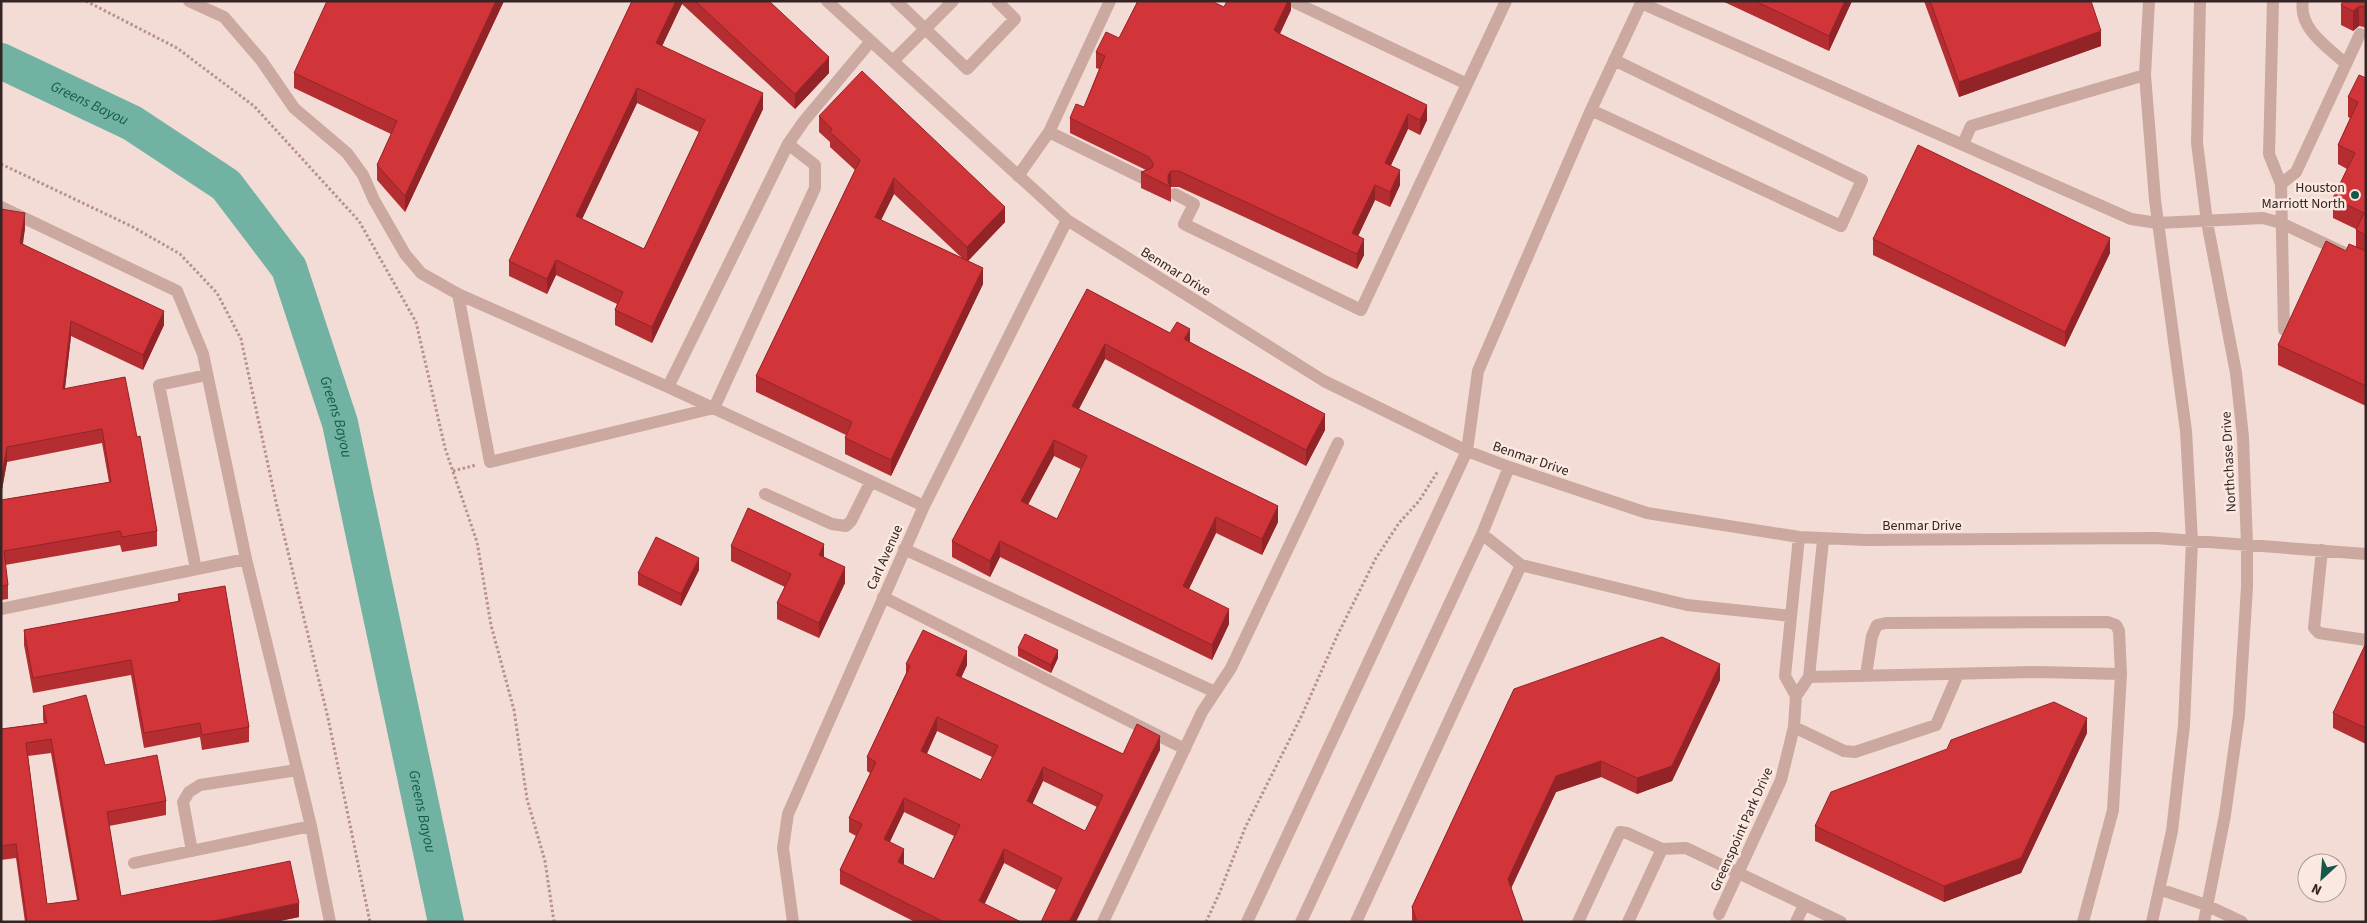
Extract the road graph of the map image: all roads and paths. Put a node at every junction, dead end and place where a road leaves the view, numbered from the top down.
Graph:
1 (86, 1) edge
2 (189, 1) edge
3 (828, 1) edge
4 (896, 1) edge
5 (953, 1) edge
6 (997, 1) edge
7 (1110, 1) edge
8 (1292, 1) edge
9 (1506, 1) edge
10 (2149, 1) edge
11 (2200, 1) edge
12 (2273, 1) edge
13 (2303, 1) edge
14 (1641, 2) edge
15 (925, 29) junction
16 (2360, 34) dead end
17 (871, 41) junction
18 (1614, 60) junction
19 (893, 61) junction
20 (2346, 64) junction
21 (2146, 75) junction
22 (1467, 84) junction
23 (1591, 110) junction
24 (1049, 132) junction
25 (788, 144) junction
26 (1963, 144) junction
27 (1018, 176) junction
28 (1145, 180) edge
29 (2281, 184) junction
30 (1175, 194) dead end
31 (1, 207) edge
32 (1066, 220) junction
33 (2207, 222) junction
34 (2158, 223) junction
35 (2281, 223) junction
36 (2366, 263) edge
37 (458, 294) junction
38 (2284, 330) edge
39 (208, 376) junction
40 (668, 387) junction
41 (714, 408) junction
42 (1338, 444) dead end
43 (1467, 450) junction
44 (490, 462) junction
45 (1509, 467) junction
46 (1459, 468) junction
47 (453, 471) junction
48 (871, 481) junction
49 (765, 494) dead end
50 (924, 506) junction
51 (1482, 534) junction
52 (1799, 537) junction
53 (1823, 540) junction
54 (2192, 541) junction
55 (2247, 545) junction
56 (904, 549) junction
57 (2322, 550) junction
58 (2366, 554) edge
59 (246, 559) junction
60 (1521, 565) junction
61 (196, 569) junction
62 (883, 597) junction
63 (1, 609) edge
64 (1791, 616) junction
65 (2366, 640) edge
66 (1958, 674) junction
67 (2121, 674) junction
68 (1866, 675) junction
69 (1809, 677) junction
70 (1215, 692) junction
71 (1796, 696) junction
72 (1794, 728) junction
73 (1185, 749) junction
74 (297, 770) junction
75 (311, 826) junction
76 (1662, 849) junction
77 (192, 851) junction
78 (134, 863) dead end
79 (1738, 874) junction
80 (2159, 889) junction
81 (1804, 905) junction
82 (2206, 905) junction
83 (1718, 914) dead end
84 (330, 922) edge
85 (554, 922) edge
86 (793, 922) edge
87 (1103, 922) edge
88 (1206, 922) edge
89 (1247, 922) edge
90 (1301, 922) edge
91 (1356, 922) edge
92 (1578, 922) edge
93 (1628, 922) edge
94 (1796, 922) edge
95 (1841, 922) edge
96 (2083, 922) edge
97 (2152, 922) edge
98 (2204, 922) edge
99 (2242, 922) edge

1 - 47 path
2 - 37 street
3 - 17 street, Benmar Drive
4 - 15 street
5 - 15 street
6 - 15 street
7 - 24 street
8 - 22 street
9 - 22 street
10 - 21 street
11 - 33 street, Northchase Drive
12 - 29 street
13 - 20 street
14 - 18 street
14 - 26 street
15 - 19 street
16 - 20 street
17 - 19 street, Benmar Drive
17 - 25 street
18 - 23 street
18 - 23 street
19 - 27 street, Benmar Drive
20 - 29 street
21 - 26 street
21 - 34 street
22 - 30 street
23 - 43 street
24 - 27 street
24 - 28 street
25 - 40 street
25 - 41 street
26 - 34 street
27 - 32 street, Benmar Drive
29 - 35 street
31 - 39 street
32 - 43 street, Benmar Drive
32 - 50 street, Carl Avenue
33 - 34 street
33 - 35 street
33 - 55 street, Northchase Drive
34 - 54 street
35 - 36 street
35 - 38 street
37 - 40 street
37 - 44 street
39 - 59 street
39 - 61 street
40 - 41 street
41 - 44 street
41 - 48 street
42 - 70 street
43 - 45 street, Benmar Drive
43 - 46 street
44 - 47 path
45 - 51 street
45 - 52 street, Benmar Drive
46 - 88 path
46 - 89 street
47 - 85 path
48 - 49 street
48 - 50 street
50 - 56 street, Carl Avenue
51 - 60 street
51 - 90 street
52 - 53 street, Benmar Drive
52 - 64 street, Greenspoint Park Drive
53 - 54 street, Benmar Drive
53 - 69 street
54 - 55 street, Benmar Drive
54 - 80 street
55 - 57 street, Benmar Drive
55 - 82 street, Northchase Drive
56 - 62 street, Carl Avenue
56 - 70 street
57 - 58 street, Benmar Drive
57 - 65 street
59 - 61 street
59 - 74 street
60 - 64 street
60 - 91 street
61 - 63 street
62 - 73 street
62 - 86 street, Carl Avenue
64 - 71 street, Greenspoint Park Drive
66 - 67 street
66 - 68 street
66 - 72 street
67 - 68 street
67 - 96 street
68 - 69 street
69 - 71 street
70 - 73 street
71 - 72 street, Greenspoint Park Drive
72 - 79 street, Greenspoint Park Drive
73 - 87 street
74 - 75 street
74 - 77 street
75 - 77 street
75 - 84 street
76 - 79 street
76 - 92 street
76 - 93 street
77 - 78 street
79 - 81 street
79 - 83 street, Greenspoint Park Drive
80 - 82 street
80 - 97 street
81 - 94 street
81 - 95 street
82 - 98 street, Northchase Drive
82 - 99 street

